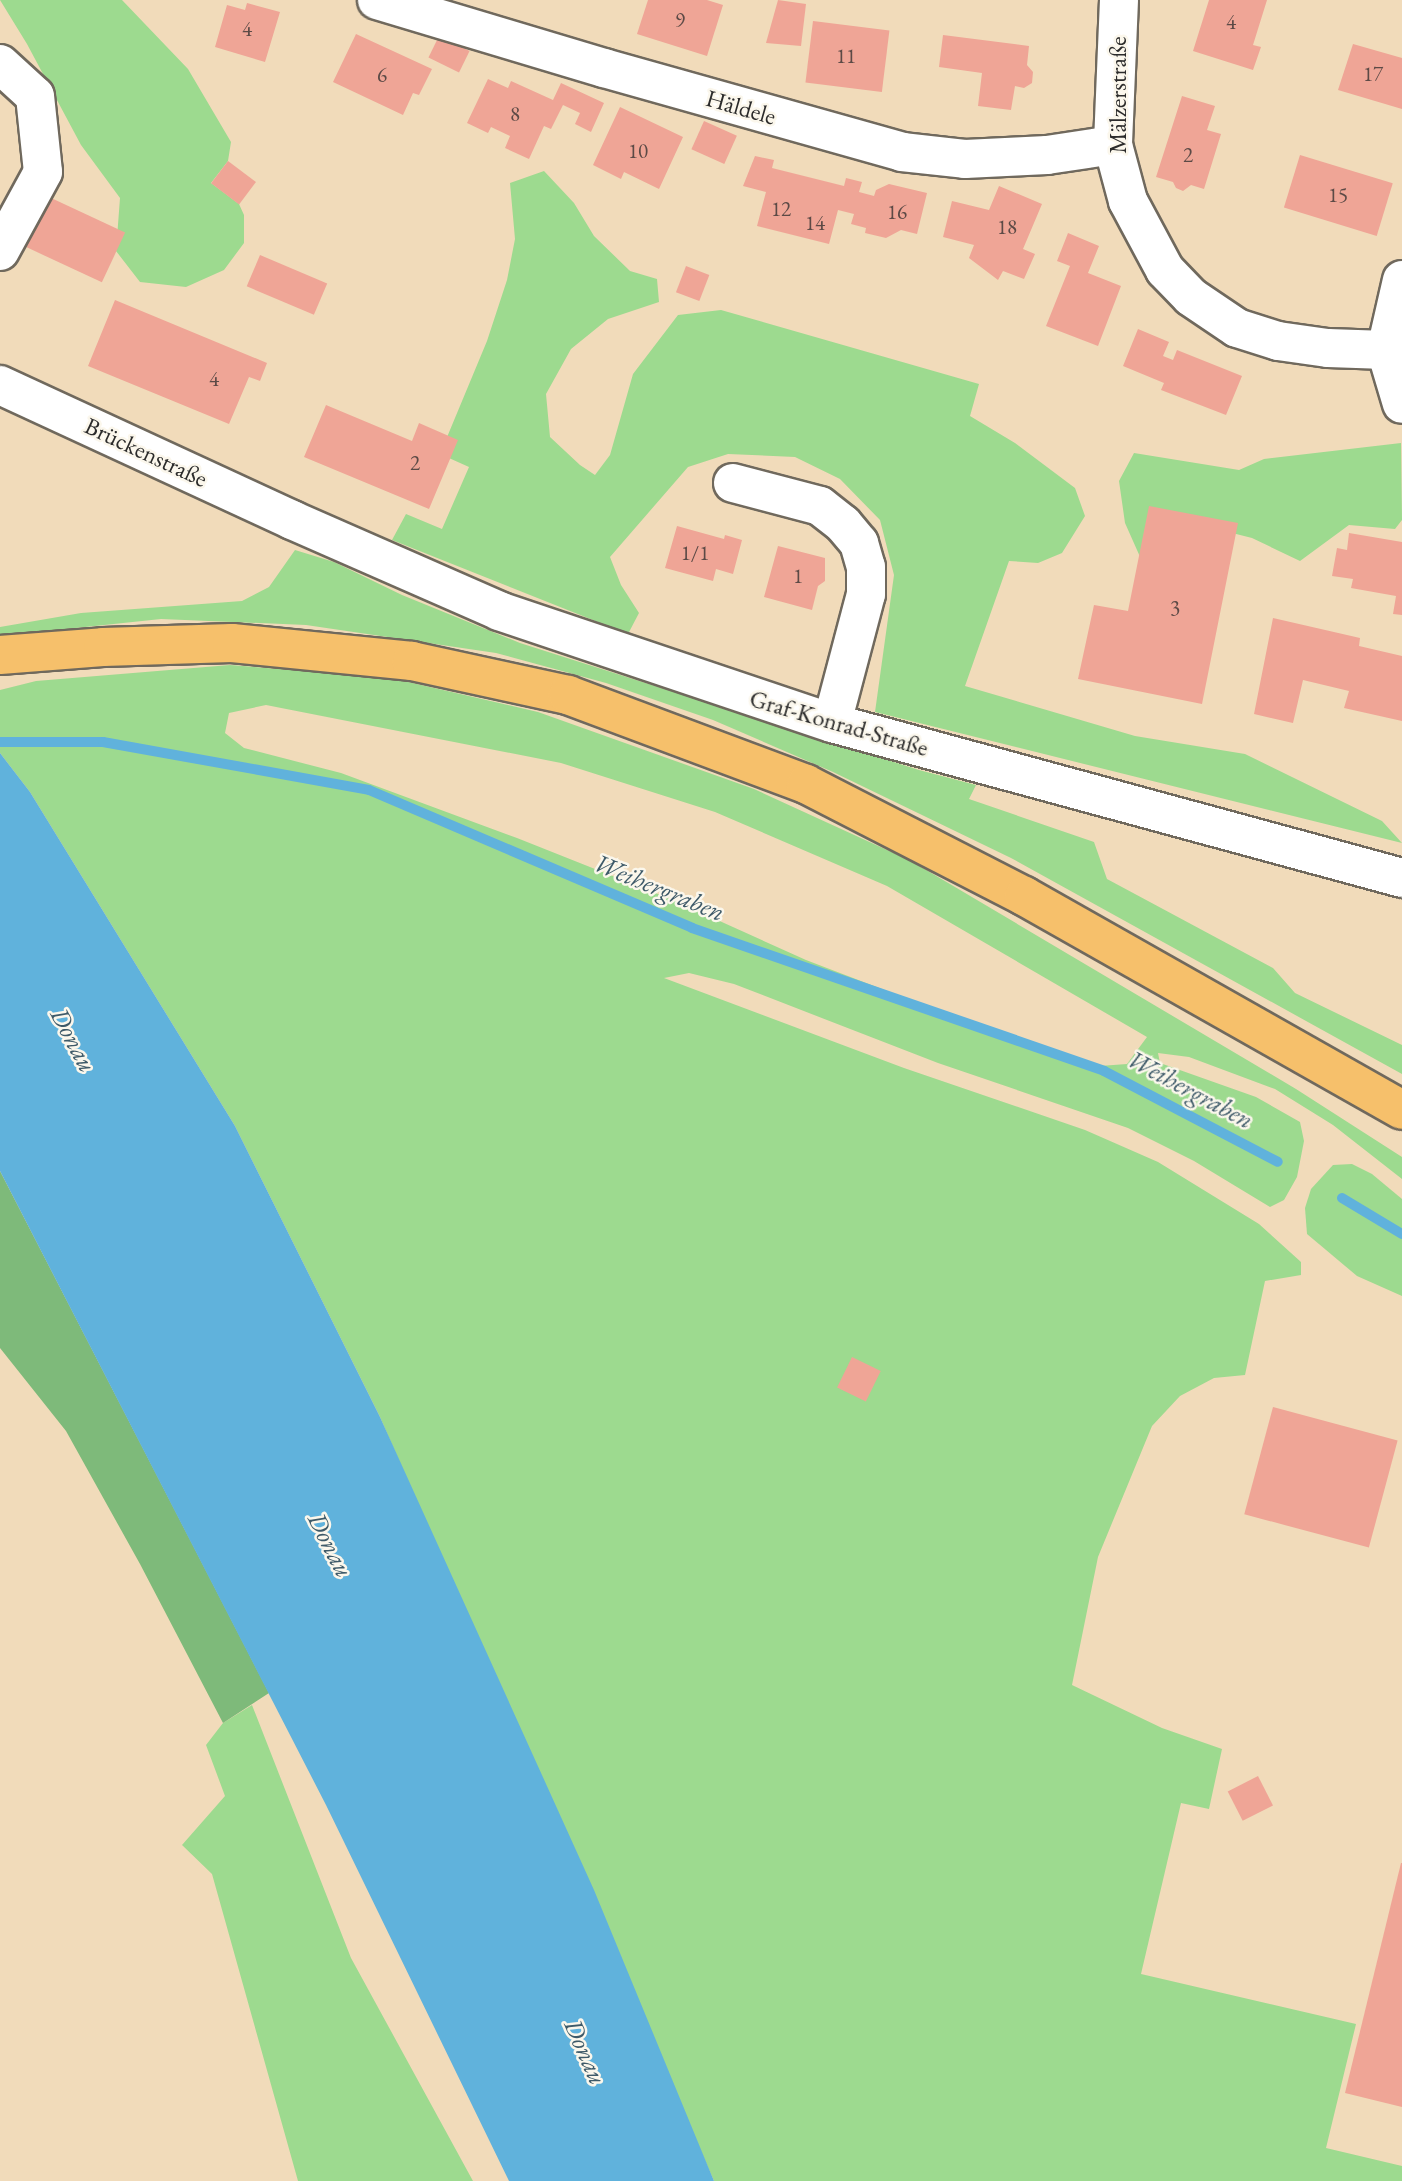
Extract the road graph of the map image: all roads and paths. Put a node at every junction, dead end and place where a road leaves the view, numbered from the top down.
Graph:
1 (377, 0) edge
2 (1119, 0) edge
3 (0, 64) edge
4 (1113, 145) junction
5 (0, 251) edge
6 (1402, 279) edge
7 (1386, 350) junction
8 (0, 385) edge
9 (1402, 404) edge
10 (733, 483) dead end
11 (292, 520) joint
12 (0, 655) edge
13 (832, 723) junction
14 (1402, 878) edge
15 (1402, 1110) edge

1 - 4 street, Häldele
2 - 4 street, Mälzerstraße
3 - 5 street
4 - 7 street, Mälzerstraße
6 - 7 street
7 - 9 street
8 - 11 street, Brückenstraße
10 - 13 street
11 - 13 street, Graf-Konrad-Straße
12 - 15 main road
13 - 14 street, Graf-Konrad-Straße

